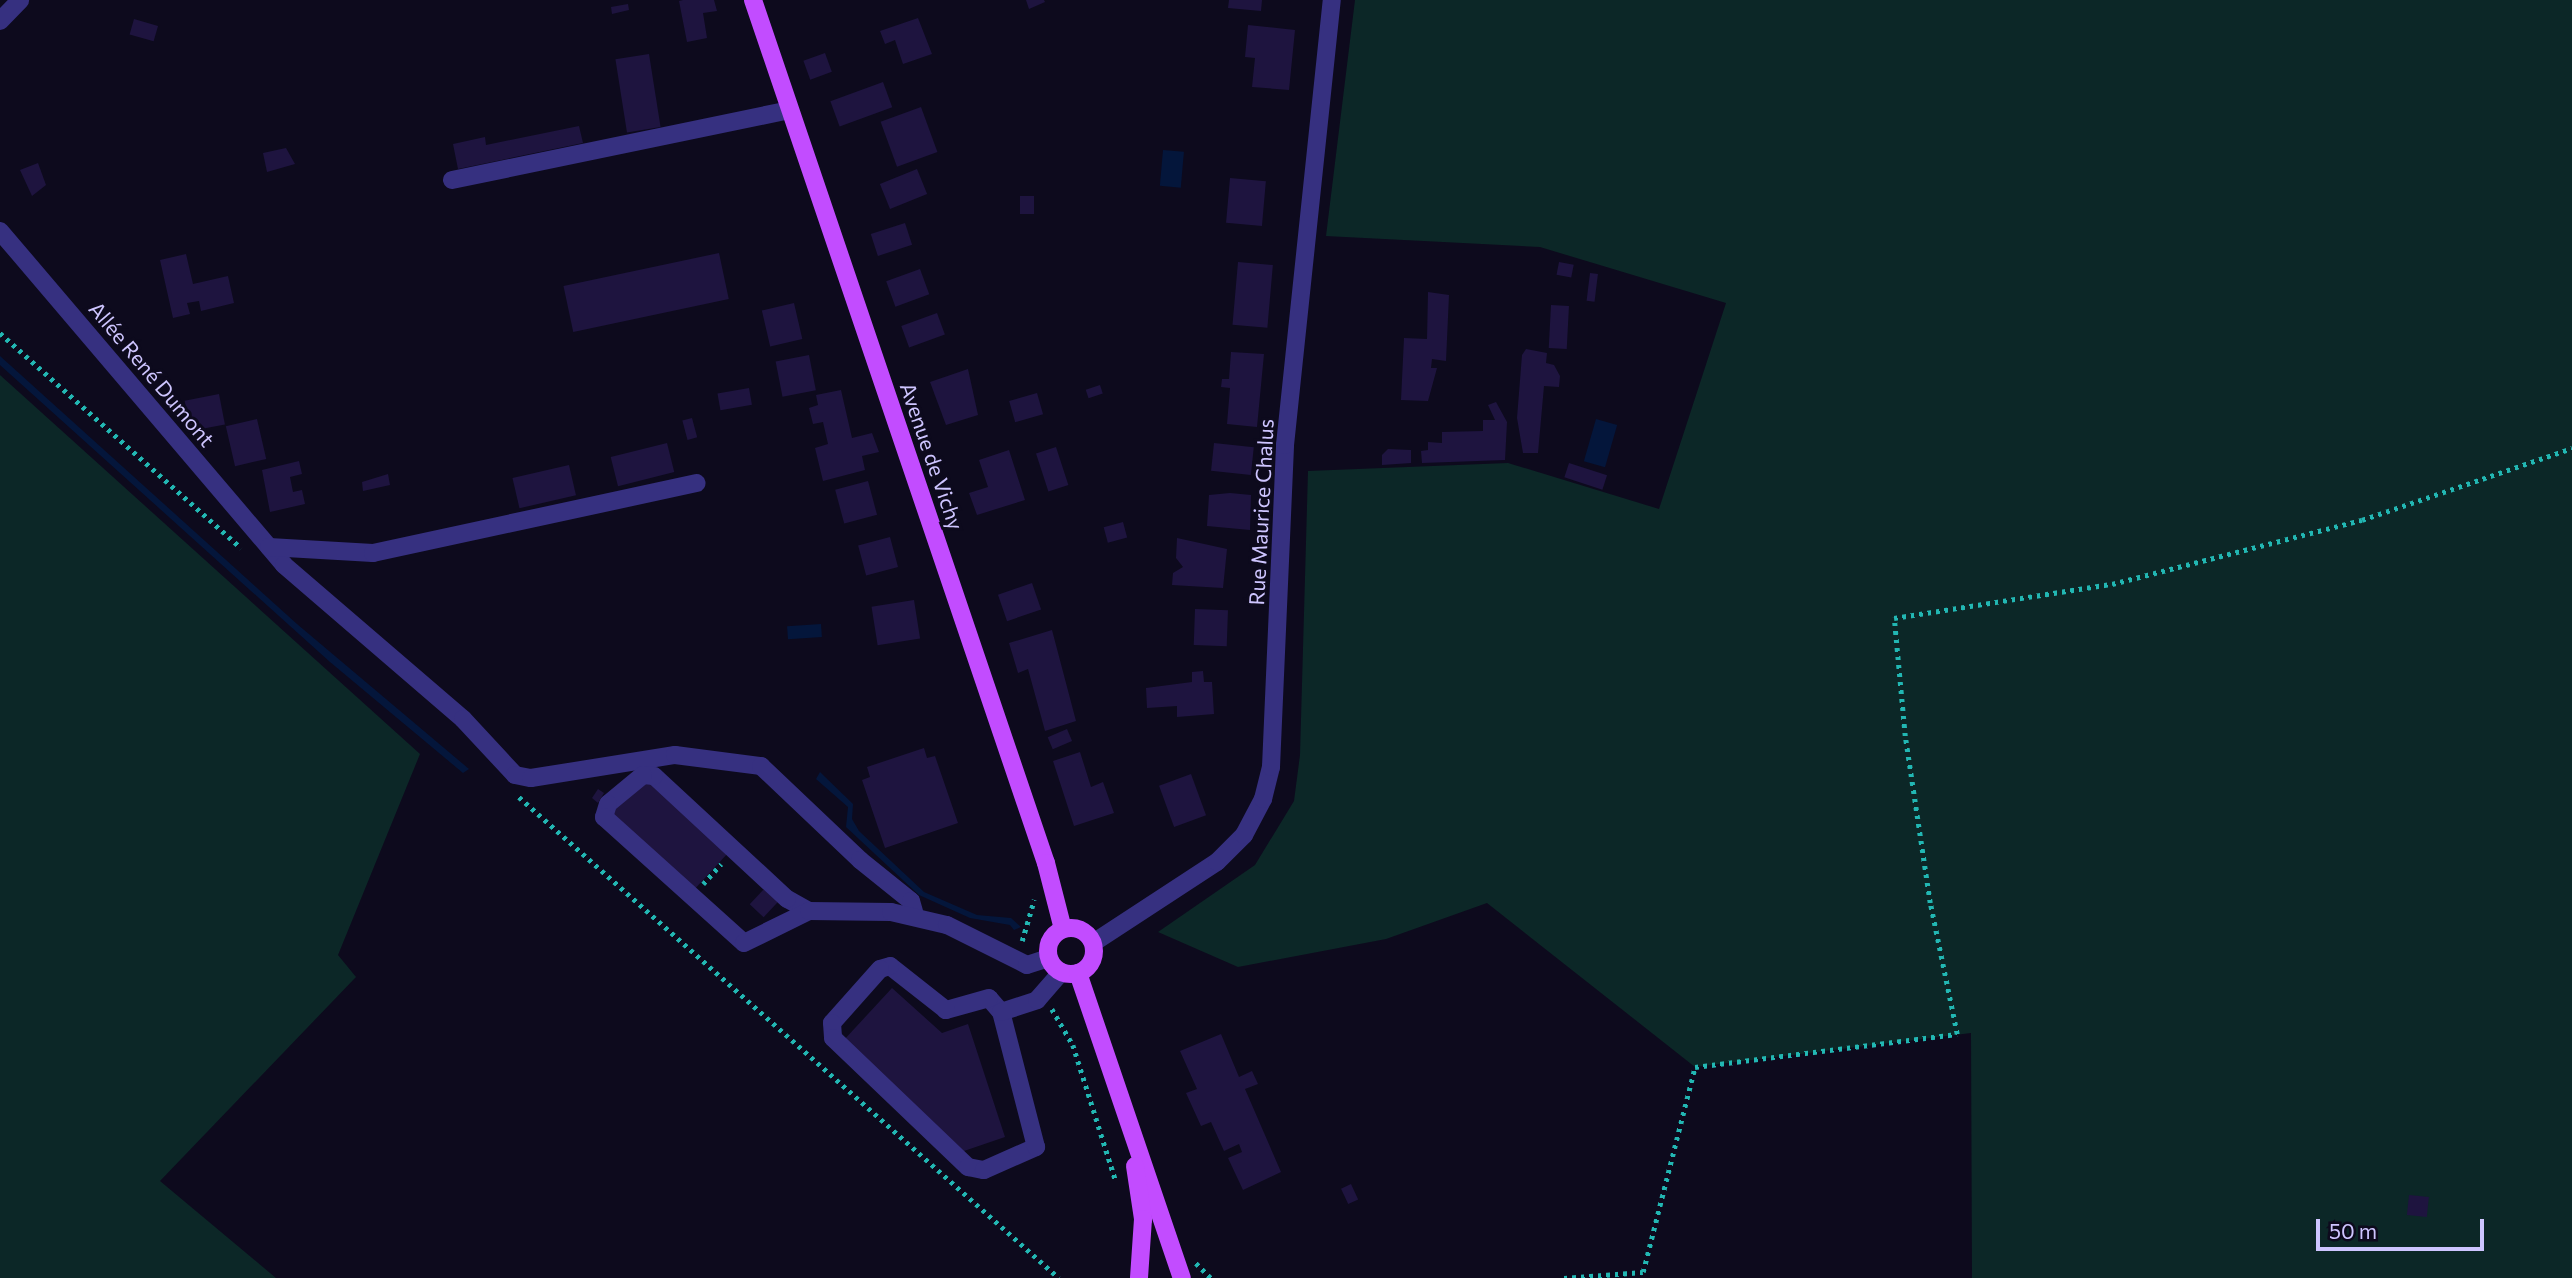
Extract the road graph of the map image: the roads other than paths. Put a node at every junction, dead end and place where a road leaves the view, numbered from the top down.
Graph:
1 (20, 0) edge
2 (753, 0) edge
3 (1332, 0) edge
4 (0, 21) edge
5 (790, 110) junction
6 (452, 180) dead end
7 (0, 231) edge
8 (697, 483) dead end
9 (268, 547) junction
10 (809, 911) junction
11 (915, 915) junction
12 (1063, 929) junction
13 (1093, 943) junction
14 (1063, 968) junction
15 (1001, 1012) junction
16 (1131, 1131) junction
17 (1139, 1278) edge
18 (1182, 1278) edge

1 - 4 street
2 - 5 main road, Avenue de Vichy
3 - 13 street, Rue Maurice Chalus
5 - 6 street
5 - 12 main road, Avenue de Vichy
7 - 9 street, Allée René Dumont
8 - 9 street
9 - 11 street, Allée René Dumont
10 - 10 street
10 - 11 street
11 - 14 street
12 - 13 main road
12 - 14 main road
13 - 14 main road
14 - 15 street
14 - 16 main road
15 - 15 street
16 - 17 main road
16 - 18 main road

